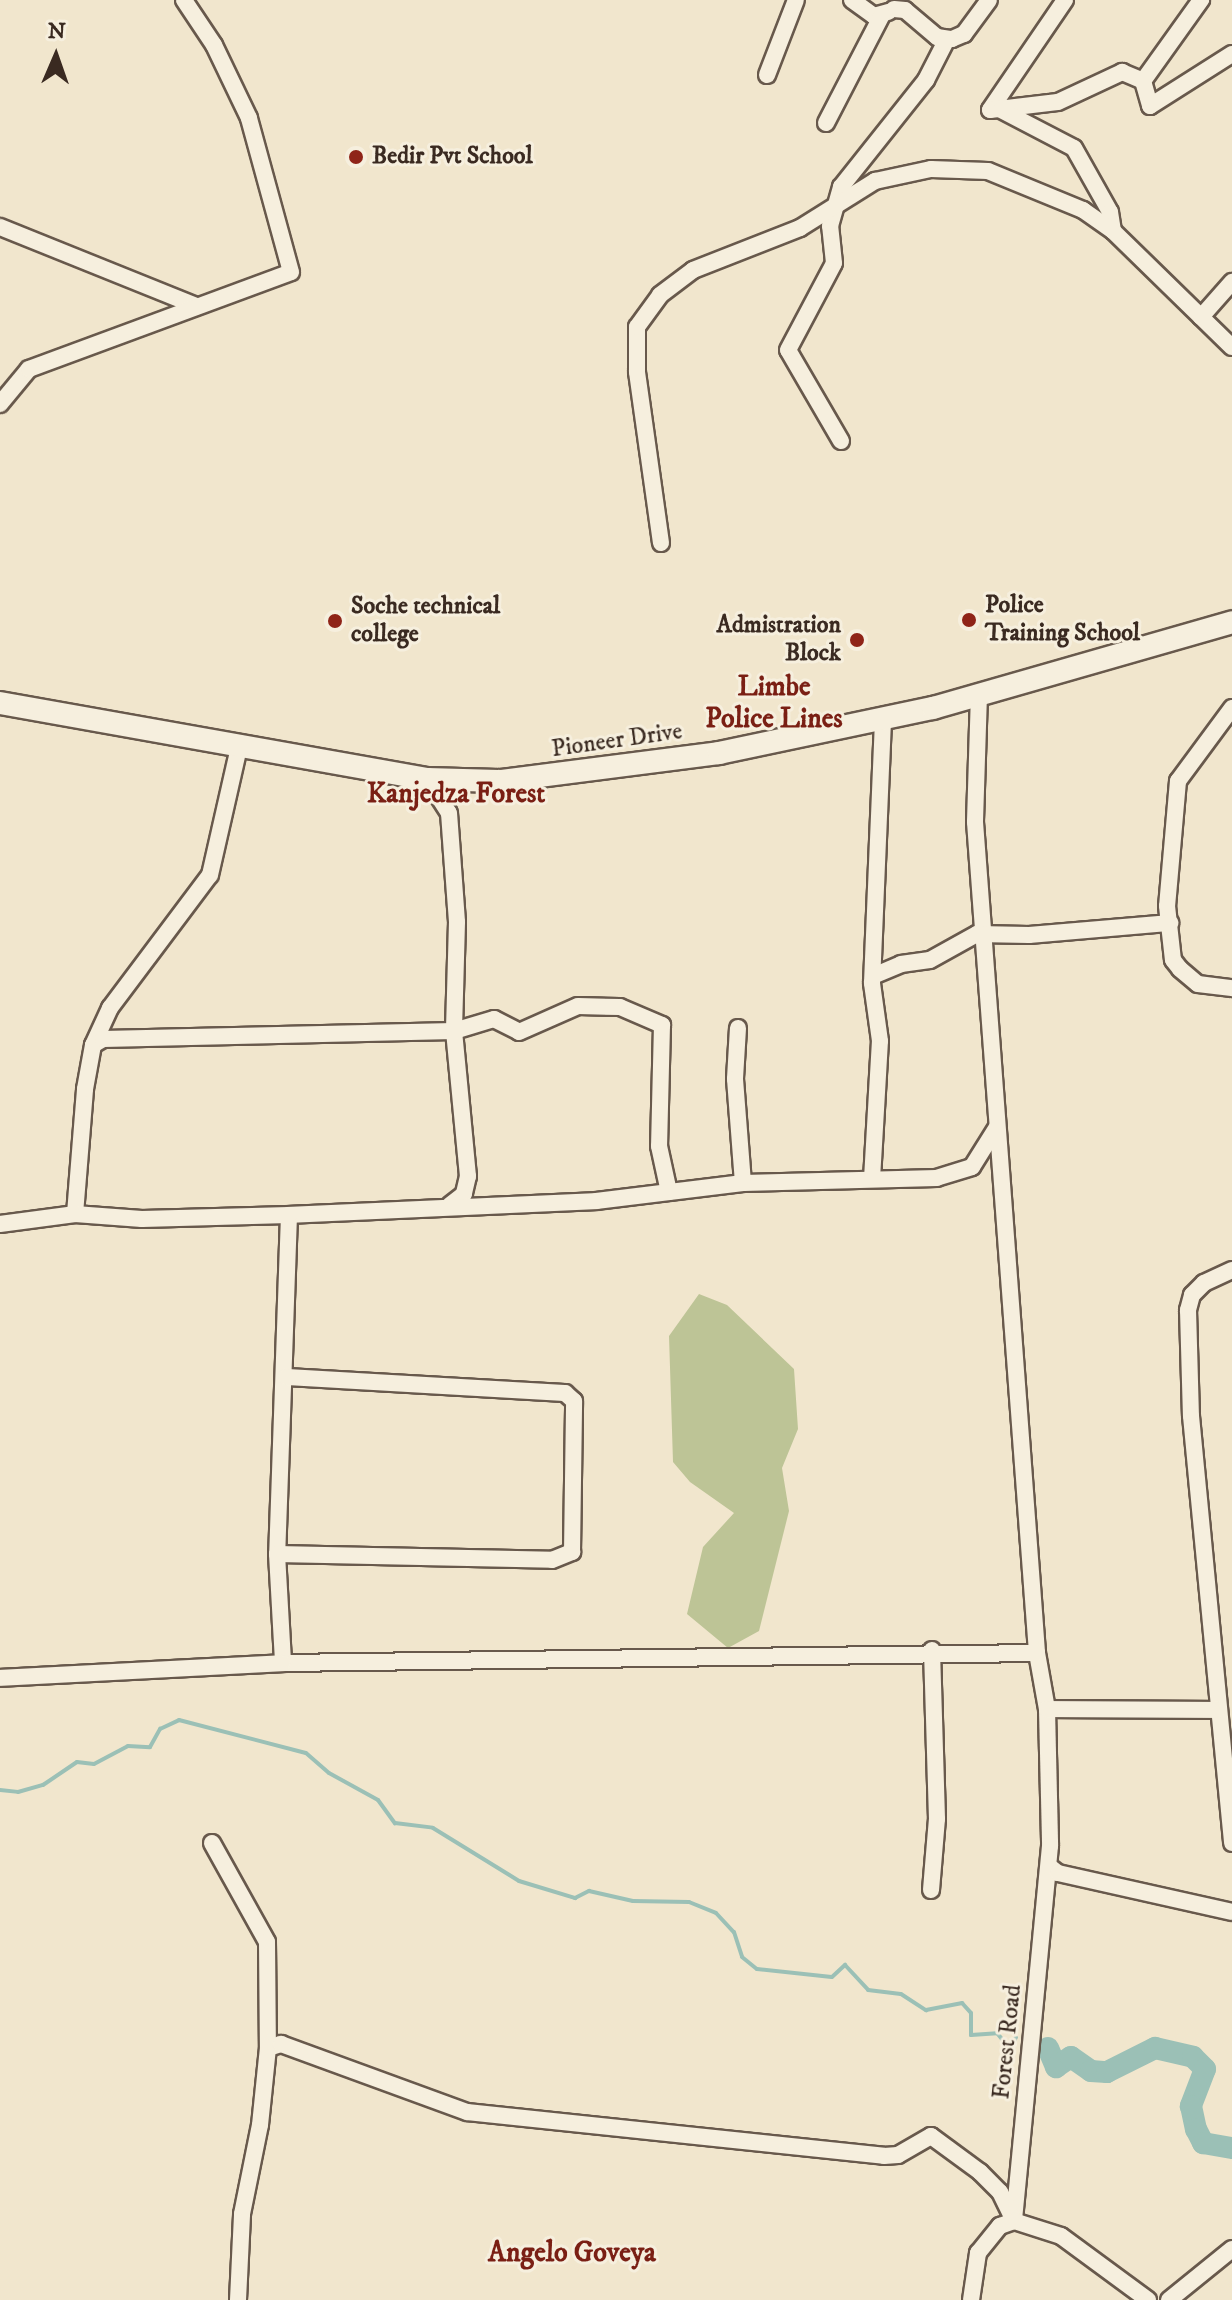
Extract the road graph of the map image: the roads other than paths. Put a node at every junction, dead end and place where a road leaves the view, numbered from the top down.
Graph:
1 (184, 0) edge
2 (796, 0) edge
3 (852, 0) edge
4 (989, 0) edge
5 (1065, 0) edge
6 (1201, 0) edge
7 (892, 8) edge
8 (947, 39) junction
9 (1232, 54) edge
10 (767, 75) dead end
11 (1143, 81) junction
12 (1001, 110) junction
13 (826, 123) dead end
14 (836, 206) junction
15 (0, 227) edge
16 (1113, 231) junction
17 (1232, 282) edge
18 (197, 306) junction
19 (1201, 317) junction
20 (1232, 347) edge
21 (0, 404) edge
22 (841, 441) dead end
23 (661, 543) dead end
24 (1232, 622) edge
25 (979, 694) junction
26 (0, 703) edge
27 (1232, 708) edge
28 (883, 718) junction
29 (240, 743) junction
30 (427, 779) junction
31 (1170, 923) junction
32 (983, 937) junction
33 (873, 976) junction
34 (1232, 988) edge
35 (738, 1028) dead end
36 (454, 1031) junction
37 (93, 1045) junction
38 (997, 1127) junction
39 (872, 1179) junction
40 (743, 1183) junction
41 (669, 1192) junction
42 (450, 1205) junction
43 (75, 1214) junction
44 (289, 1215) junction
45 (0, 1224) edge
46 (1232, 1270) edge
47 (286, 1377) junction
48 (277, 1554) junction
49 (932, 1650) junction
50 (1037, 1653) junction
51 (283, 1663) junction
52 (0, 1678) edge
53 (1047, 1709) junction
54 (1218, 1710) junction
55 (1232, 1835) edge
56 (212, 1843) dead end
57 (1050, 1867) junction
58 (931, 1890) dead end
59 (1232, 1912) edge
60 (268, 2048) junction
61 (1014, 2221) junction
62 (1232, 2249) edge
63 (238, 2300) edge
64 (971, 2300) edge
65 (1148, 2300) edge
66 (1169, 2300) edge

1 - 18 street
2 - 10 street
3 - 7 street
4 - 8 street
5 - 12 street
6 - 11 street
7 - 8 street
7 - 13 street
8 - 14 street
9 - 11 street
11 - 12 street
12 - 16 street
14 - 16 street
14 - 22 street
14 - 23 street
15 - 18 street
16 - 19 street
17 - 19 street
18 - 21 street
19 - 20 street
24 - 25 street, Pioneer Drive
25 - 28 street, Pioneer Drive
25 - 32 street, Forest Road
26 - 29 street, Pioneer Drive
27 - 31 street
28 - 30 street, Pioneer Drive
28 - 33 street
29 - 30 street, Pioneer Drive
29 - 37 street
30 - 36 street
31 - 32 street
31 - 34 street
32 - 33 street
32 - 38 street, Forest Road
33 - 39 street
35 - 40 street
36 - 37 street
36 - 41 street
36 - 42 street
37 - 43 street
38 - 39 street
38 - 50 street, Forest Road
39 - 40 street
40 - 41 street
41 - 42 street
42 - 44 street
43 - 44 street
43 - 45 street
44 - 47 street
46 - 54 street
47 - 48 street
47 - 48 street
48 - 51 street
49 - 50 street
49 - 51 street
49 - 58 street
50 - 53 street, Forest Road
51 - 52 street
53 - 54 street
53 - 57 street, Forest Road
54 - 55 street
56 - 60 street
57 - 59 street
57 - 61 street, Forest Road
60 - 61 street
60 - 63 street
61 - 64 street
61 - 65 street
62 - 66 street

